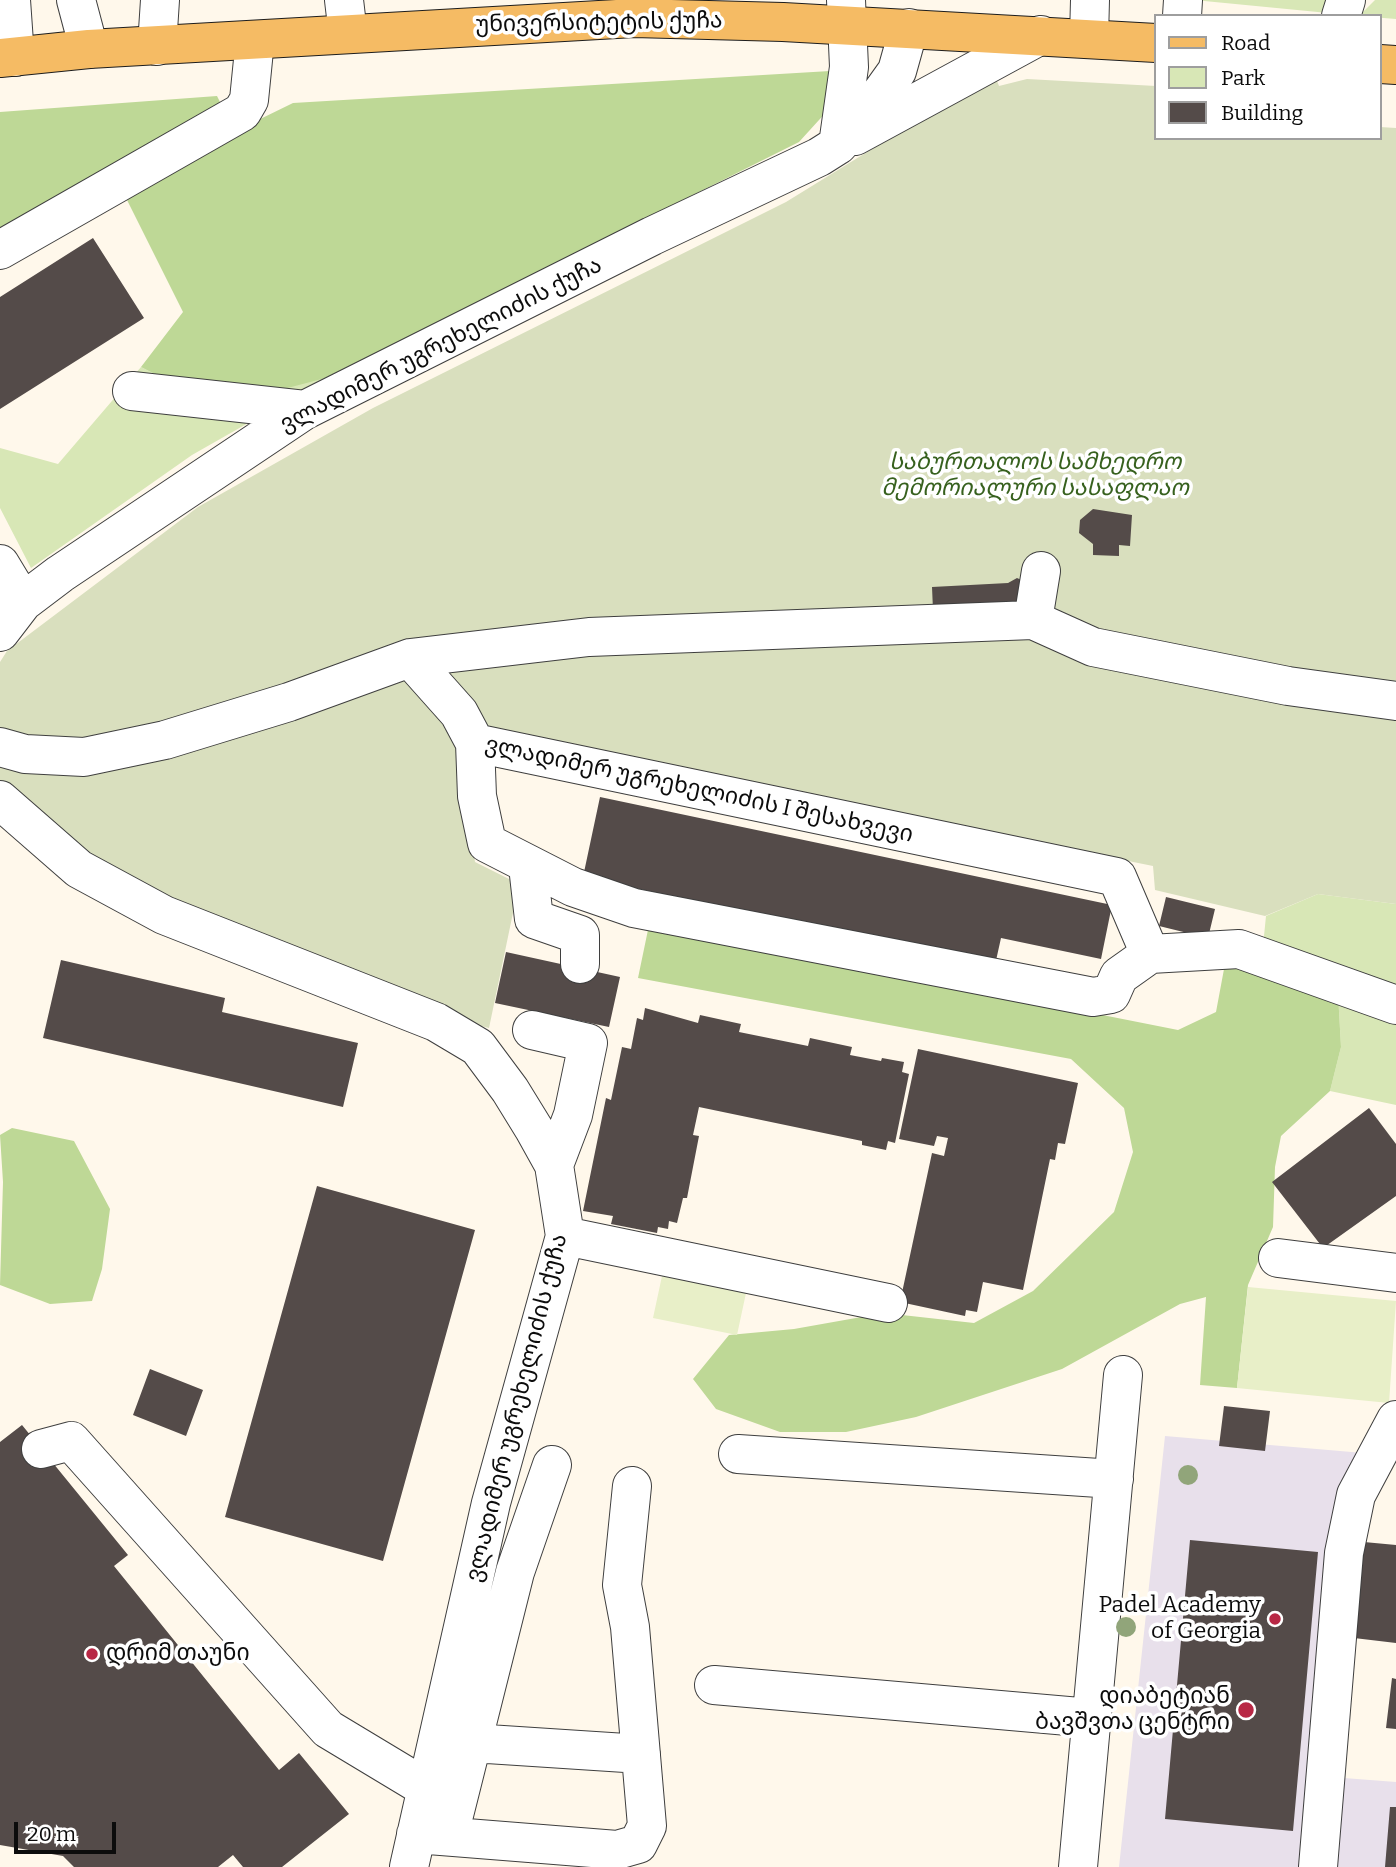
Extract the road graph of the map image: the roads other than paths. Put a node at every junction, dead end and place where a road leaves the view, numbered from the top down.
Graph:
1 (12, 0) edge
2 (76, 0) edge
3 (160, 0) edge
4 (1090, 0) edge
5 (783, 11) edge
6 (493, 12) edge
7 (846, 13) edge
8 (346, 17) edge
9 (909, 28) junction
10 (1041, 35) junction
11 (1089, 38) junction
12 (255, 40) junction
13 (1154, 43) edge
14 (157, 46) junction
15 (89, 50) junction
16 (7, 58) edge
17 (838, 145) junction
18 (0, 250) edge
19 (132, 391) dead end
20 (306, 410) junction
21 (0, 564) edge
22 (1041, 571) dead end
23 (23, 602) junction
24 (1033, 620) junction
25 (0, 632) edge
26 (410, 659) junction
27 (1396, 701) edge
28 (474, 743) junction
29 (0, 747) edge
30 (0, 800) edge
31 (528, 866) junction
32 (1150, 954) junction
33 (580, 964) dead end
34 (1396, 1005) edge
35 (533, 1030) dead end
36 (554, 1165) junction
37 (565, 1236) junction
38 (1278, 1258) dead end
39 (1396, 1273) edge
40 (888, 1303) dead end
41 (1123, 1375) dead end
42 (1396, 1420) edge
43 (41, 1449) dead end
44 (738, 1454) dead end
45 (552, 1465) dead end
46 (1114, 1479) junction
47 (632, 1486) dead end
48 (713, 1685) dead end
49 (1091, 1718) junction
50 (472, 1744) junction
51 (641, 1754) junction
52 (426, 1788) junction
53 (424, 1845) edge
54 (1078, 1867) edge
55 (1318, 1867) edge

1 - 16 street
2 - 15 street
3 - 14 street
4 - 11 street
5 - 6 main road, უნივერსიტეტის ქუჩა
5 - 7 main road, უნივერსიტეტის ქუჩა
6 - 8 main road, უნივერსიტეტის ქუჩა
7 - 9 main road, უნივერსიტეტის ქუჩა
7 - 17 street
8 - 12 main road, უნივერსიტეტის ქუჩა
9 - 10 main road, უნივერსიტეტის ქუჩა
9 - 17 street, ვლადიმერ უგრეხელიძის ქუჩა
10 - 11 main road, უნივერსიტეტის ქუჩა
10 - 17 street
11 - 13 main road, უნივერსიტეტის ქუჩა
12 - 14 main road, უნივერსიტეტის ქუჩა
12 - 18 street
14 - 15 main road, უნივერსიტეტის ქუჩა
15 - 16 main road, უნივერსიტეტის ქუჩა
17 - 20 street, ვლადიმერ უგრეხელიძის ქუჩა
19 - 20 street
20 - 23 street, ვლადიმერ უგრეხელიძის ქუჩა
21 - 23 street
22 - 24 street
23 - 25 street, ვლადიმერ უგრეხელიძის ქუჩა
24 - 26 street
24 - 27 street
26 - 28 street, ვლადიმერ უგრეხელიძის I შესახვევი
26 - 29 street
28 - 31 street
28 - 32 street, ვლადიმერ უგრეხელიძის I შესახვევი
30 - 36 street, ვლადიმერ უგრეხელიძის ქუჩა
31 - 32 street
31 - 33 street
32 - 34 street
35 - 36 street
36 - 37 street, ვლადიმერ უგრეხელიძის ქუჩა
37 - 40 street
37 - 52 street, ვლადიმერ უგრეხელიძის ქუჩა
38 - 39 street
41 - 46 street
42 - 55 street
43 - 52 street
44 - 46 street
45 - 50 street
46 - 49 street
47 - 51 street
48 - 49 street
49 - 54 street
50 - 51 street
50 - 53 street
51 - 53 street
52 - 53 street, ვლადიმერ უგრეხელიძის ქუჩა

